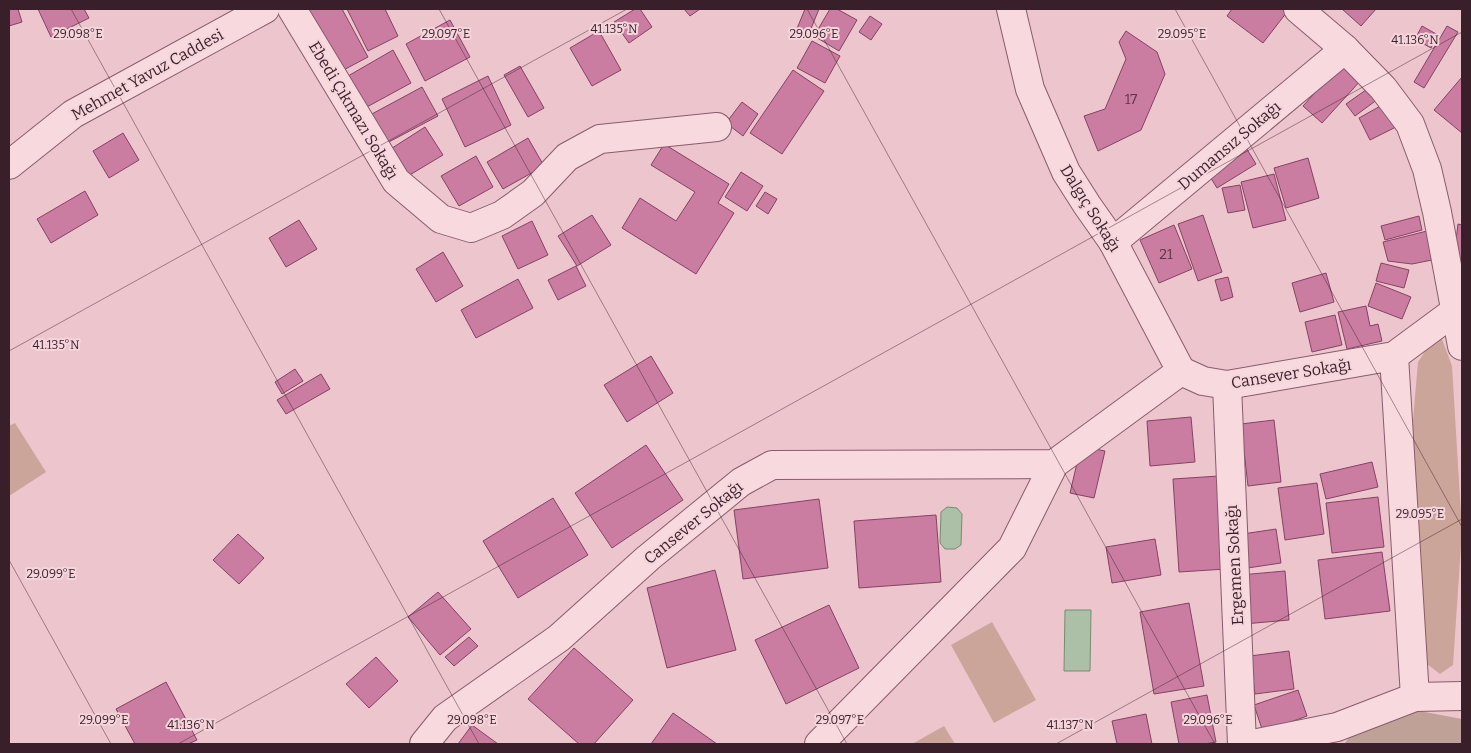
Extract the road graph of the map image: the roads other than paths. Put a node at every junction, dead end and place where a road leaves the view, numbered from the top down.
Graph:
1 (266, 9) edge
2 (292, 9) edge
3 (1011, 9) edge
4 (1299, 9) edge
5 (1345, 49) junction
6 (717, 128) dead end
7 (9, 165) edge
8 (1113, 242) junction
9 (1455, 311) junction
10 (1462, 346) edge
11 (1394, 356) junction
12 (1181, 372) junction
13 (1227, 385) junction
14 (1054, 464) junction
15 (1462, 696) edge
16 (1415, 697) junction
17 (1333, 736) edge
18 (424, 744) edge
19 (819, 744) edge
20 (1242, 744) edge
21 (1253, 744) edge

1 - 7 street, Mehmet Yavuz Caddesi
2 - 6 street, Ebedi Çıkmazı Sokağı
3 - 8 street, Dalgıç Sokağı
4 - 5 street
5 - 8 street, Dumansız Sokağı
5 - 9 street
8 - 12 street, Dalgıç Sokağı
9 - 10 street
9 - 11 street, Cansever Sokağı
11 - 13 street, Cansever Sokağı
11 - 16 street
12 - 13 street, Cansever Sokağı
12 - 14 street
13 - 20 street, Ergemen Sokağı
14 - 18 street, Cansever Sokağı
14 - 19 street
15 - 16 street
16 - 17 street
17 - 21 street

